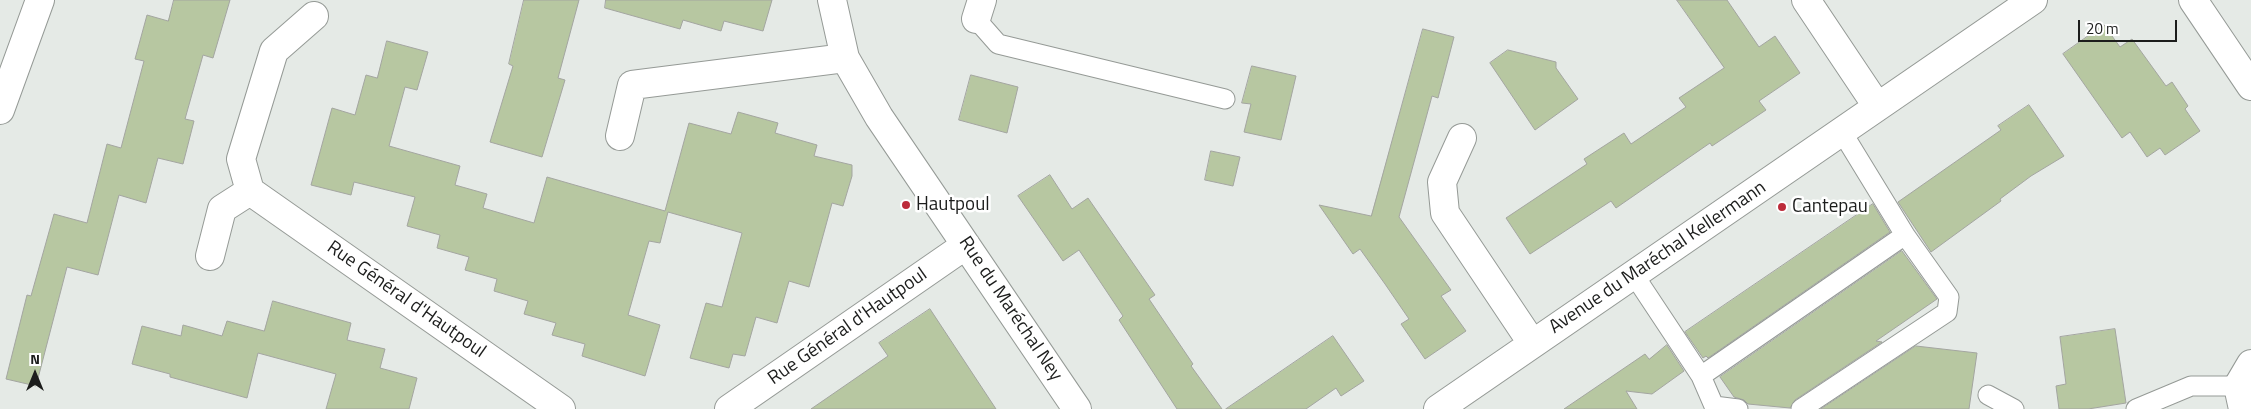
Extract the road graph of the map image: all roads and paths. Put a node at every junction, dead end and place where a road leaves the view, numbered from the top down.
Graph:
1 (40, 0) edge
2 (832, 0) edge
3 (1806, 0) edge
4 (2033, 0) edge
5 (2193, 0) edge
6 (979, 10) edge
7 (314, 16) dead end
8 (845, 58) junction
9 (2251, 86) edge
10 (1226, 99) dead end
11 (1877, 106) junction
12 (0, 110) edge
13 (1842, 132) junction
14 (620, 136) dead end
15 (1462, 138) dead end
16 (250, 190) junction
17 (1905, 235) junction
18 (966, 245) junction
19 (210, 256) dead end
20 (1634, 274) junction
21 (1532, 343) junction
22 (1700, 376) junction
23 (2244, 386) edge
24 (1988, 395) dead end
25 (561, 409) edge
26 (729, 409) edge
27 (1077, 409) edge
28 (1438, 409) edge
29 (1738, 409) edge
30 (1801, 409) edge
31 (2014, 409) edge
32 (2136, 409) edge

1 - 12 street
2 - 8 street, Rue du Maréchal Ney
3 - 11 street
4 - 11 street, Avenue du Maréchal Kellermann
5 - 9 street
6 - 10 lane
7 - 16 street
8 - 14 street
8 - 18 street, Rue du Maréchal Ney
11 - 13 street, Avenue du Maréchal Kellermann
13 - 17 lane
13 - 20 street, Avenue du Maréchal Kellermann
15 - 21 street
16 - 19 street
16 - 25 street, Rue Général d'Hautpoul
17 - 22 lane
17 - 30 lane
18 - 26 street, Rue Général d'Hautpoul
18 - 27 street, Rue du Maréchal Ney
20 - 21 street, Avenue du Maréchal Kellermann
20 - 22 lane
21 - 28 street, Avenue du Maréchal Kellermann
22 - 29 lane
23 - 32 lane
24 - 31 lane

